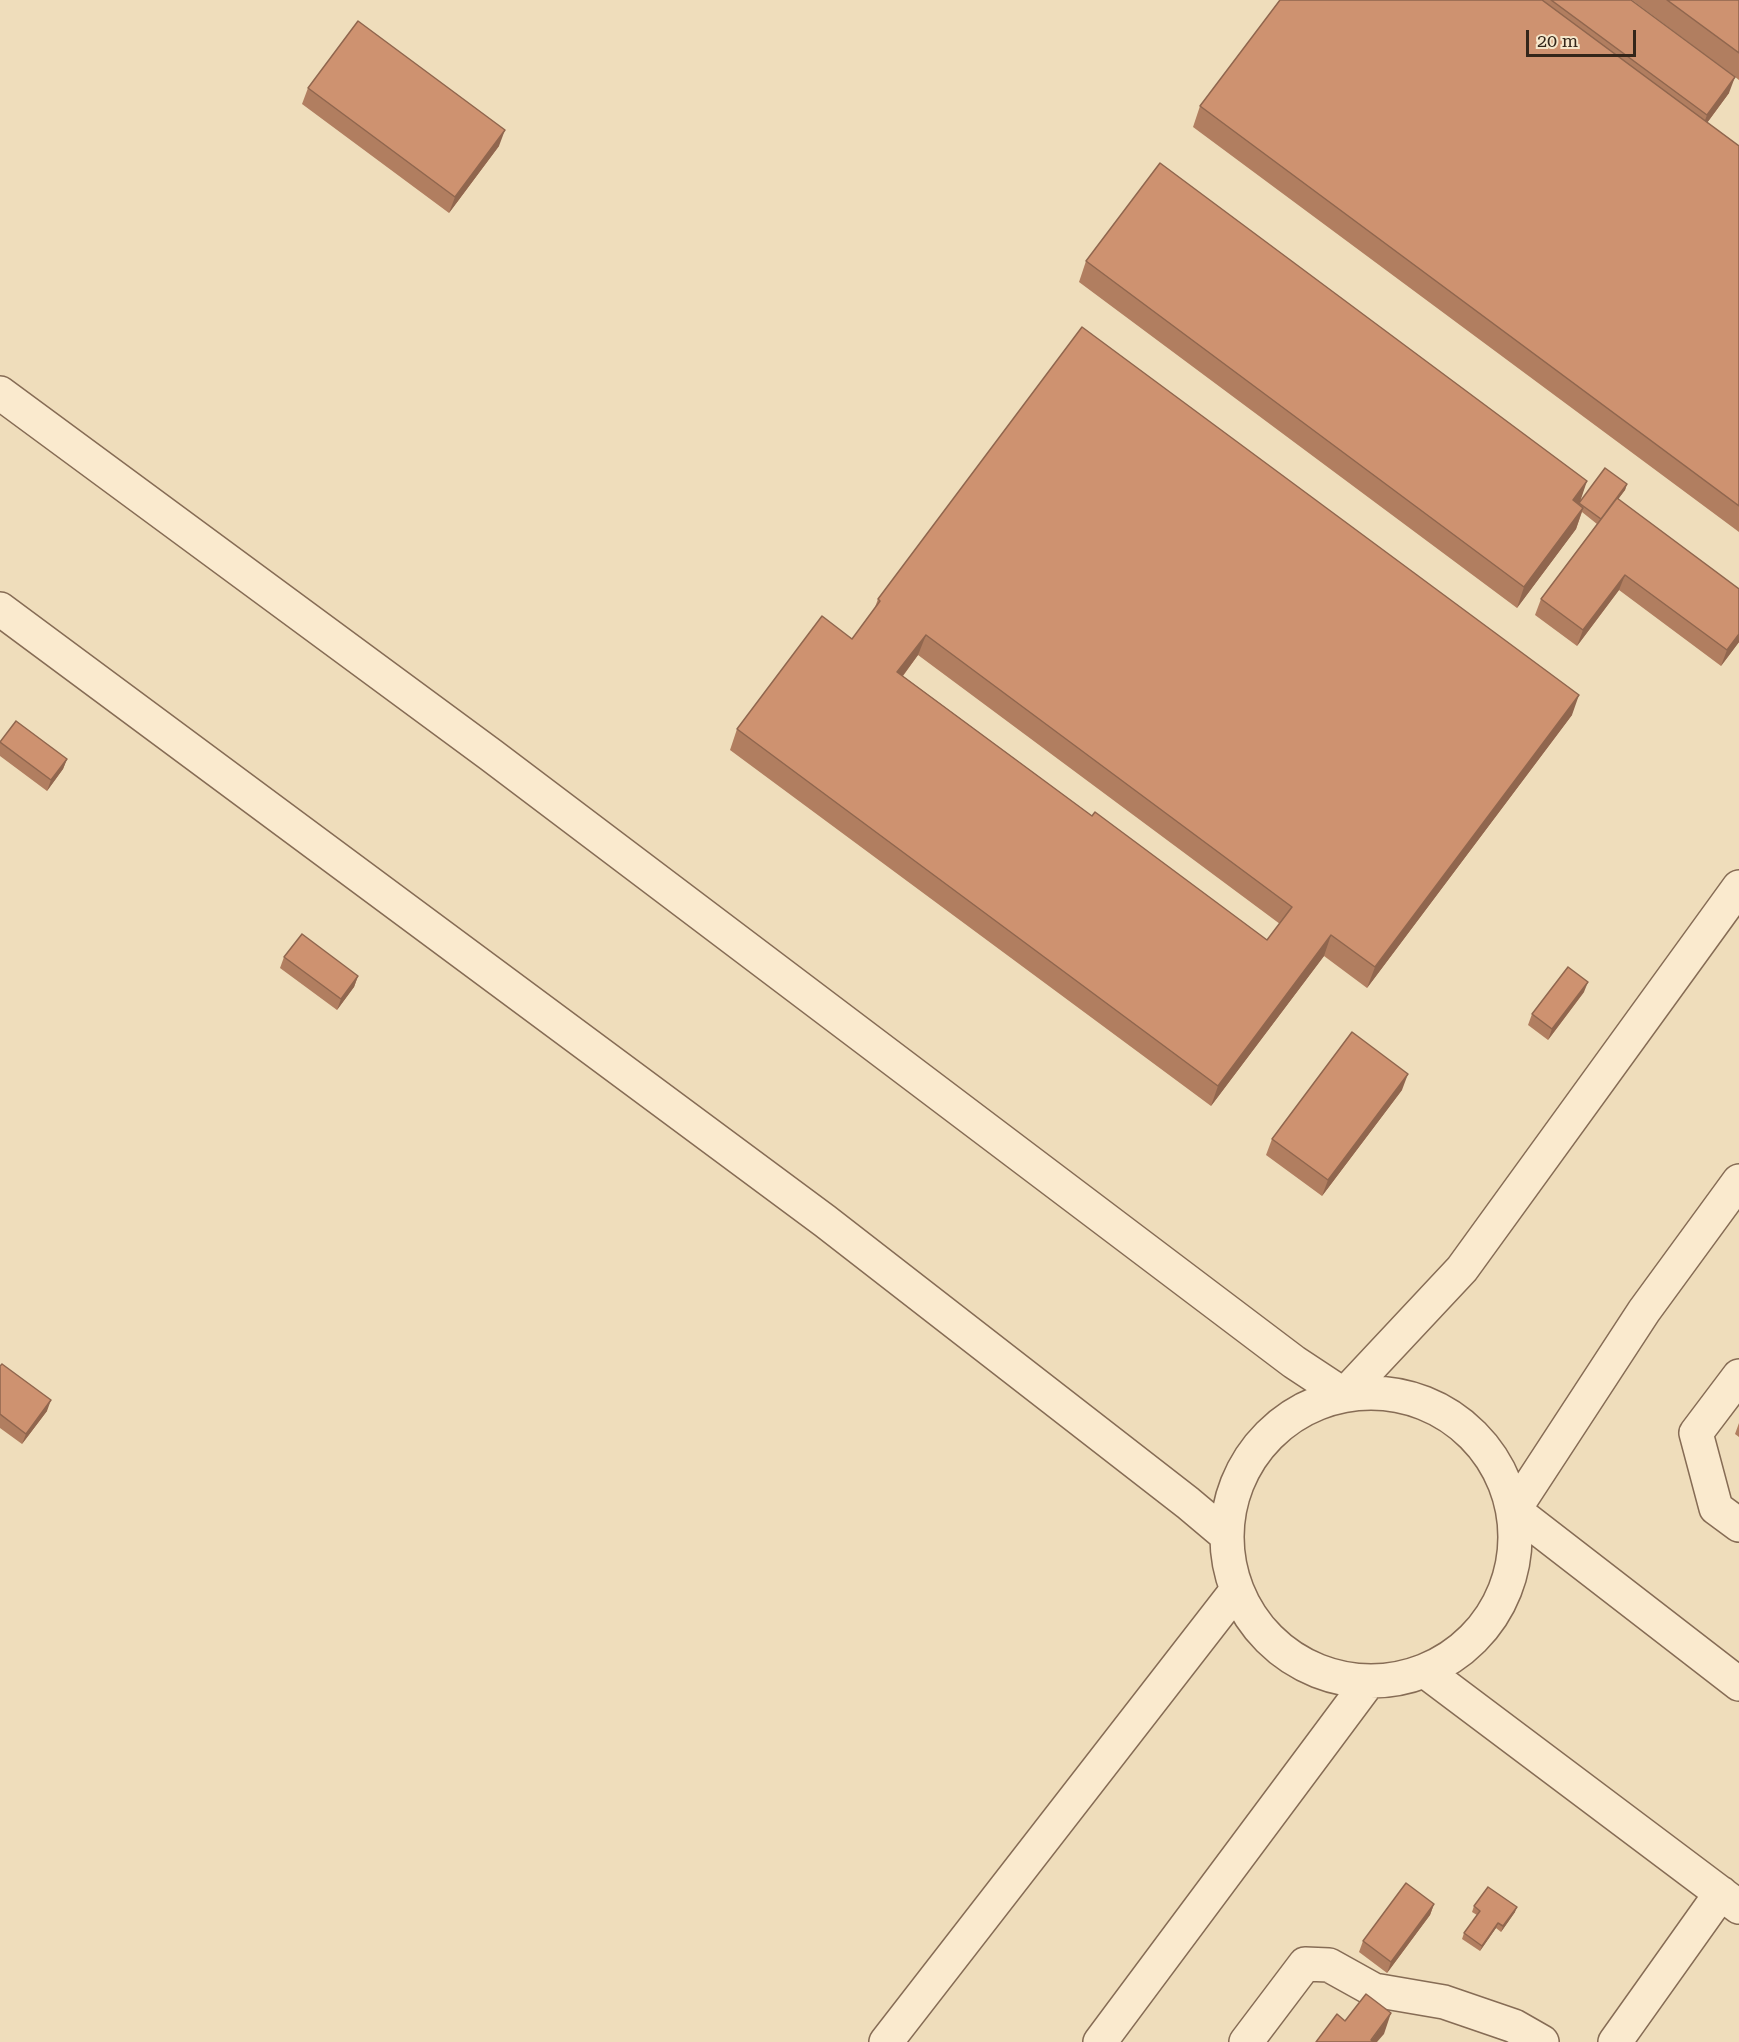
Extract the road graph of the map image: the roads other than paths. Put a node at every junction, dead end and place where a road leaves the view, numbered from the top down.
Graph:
1 (0, 393) edge
2 (0, 609) edge
3 (1739, 887) edge
4 (1739, 1181) edge
5 (1739, 1376) edge
6 (1344, 1395) junction
7 (1514, 1510) junction
8 (1739, 1525) edge
9 (1226, 1535) junction
10 (1236, 1591) junction
11 (1425, 1671) junction
12 (1369, 1681) junction
13 (1739, 1684) edge
14 (1730, 1900) edge
15 (1509, 2034) edge
16 (886, 2042) edge
17 (1100, 2042) edge
18 (1246, 2042) edge
19 (1542, 2042) edge
20 (1615, 2042) edge

1 - 6 street
2 - 9 street
3 - 6 street
4 - 7 street
5 - 8 street
6 - 7 street
6 - 9 street
7 - 11 street
7 - 13 street
9 - 10 street
10 - 12 street
10 - 16 street
11 - 12 street
11 - 14 street
12 - 17 street
14 - 20 street
15 - 18 street
15 - 19 street

